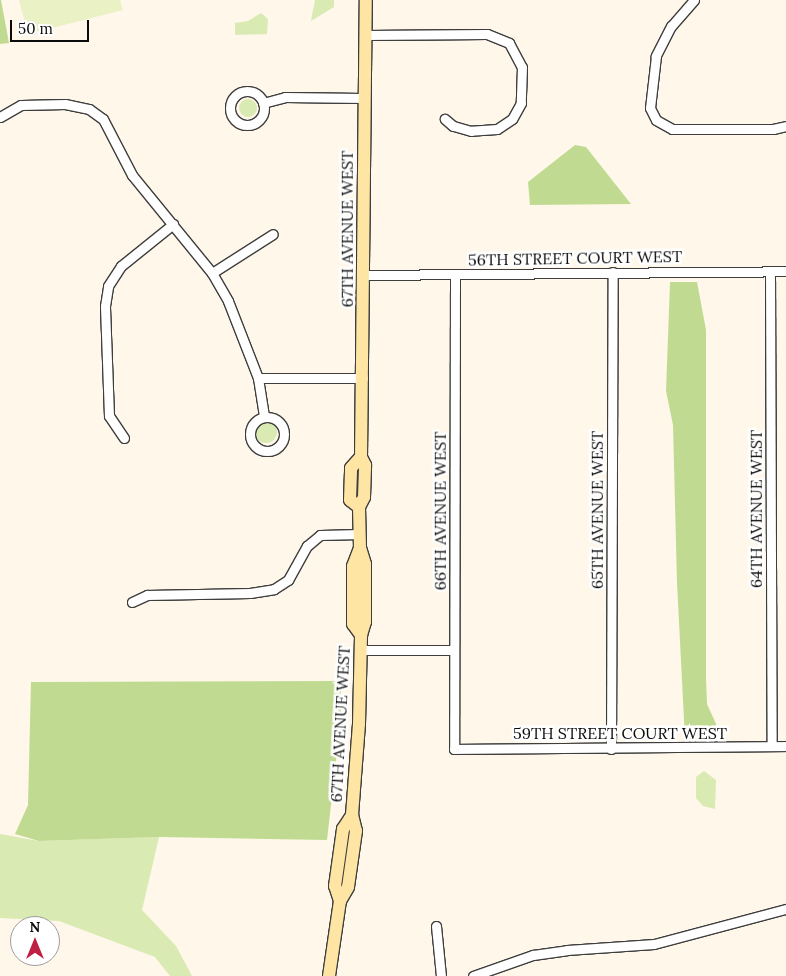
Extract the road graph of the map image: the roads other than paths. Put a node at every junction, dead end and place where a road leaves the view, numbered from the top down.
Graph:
1 (366, 0) edge
2 (694, 0) edge
3 (366, 35) junction
4 (363, 98) junction
5 (263, 103) dead end
6 (0, 117) edge
7 (445, 119) dead end
8 (786, 126) edge
9 (173, 224) junction
10 (273, 234) dead end
11 (770, 271) junction
12 (786, 271) edge
13 (613, 272) junction
14 (212, 273) junction
15 (455, 274) junction
16 (363, 275) junction
17 (258, 378) junction
18 (363, 378) junction
19 (264, 417) dead end
20 (124, 438) dead end
21 (360, 534) junction
22 (132, 602) dead end
23 (360, 650) junction
24 (454, 650) junction
25 (772, 746) junction
26 (786, 746) edge
27 (454, 749) joint
28 (611, 749) junction
29 (786, 909) edge
30 (436, 926) dead end
31 (329, 976) edge
32 (441, 976) edge
33 (473, 976) edge

1 - 3 street, 67TH AVENUE WEST
2 - 8 street
3 - 4 street, 67TH AVENUE WEST
3 - 7 street
4 - 5 street
4 - 16 street, 67TH AVENUE WEST
6 - 9 street
9 - 14 street
9 - 20 street
10 - 14 street
11 - 12 street, 56TH STREET COURT WEST
11 - 13 street, 56TH STREET COURT WEST
11 - 25 street, 64TH AVENUE WEST
13 - 15 street, 56TH STREET COURT WEST
13 - 28 street, 65TH AVENUE WEST
14 - 17 street
15 - 16 street, 56TH STREET COURT WEST
15 - 24 street, 66TH AVENUE WEST
16 - 18 street, 67TH AVENUE WEST
17 - 18 street
17 - 19 street
18 - 21 street, 67TH AVENUE WEST
21 - 22 street
21 - 23 street, 67TH AVENUE WEST
23 - 24 street
23 - 31 street, 67TH AVENUE WEST
24 - 27 street, 66TH AVENUE WEST
25 - 26 street, 59TH STREET COURT WEST
25 - 28 street, 59TH STREET COURT WEST
27 - 28 street, 59TH STREET COURT WEST
29 - 33 street
30 - 32 street

